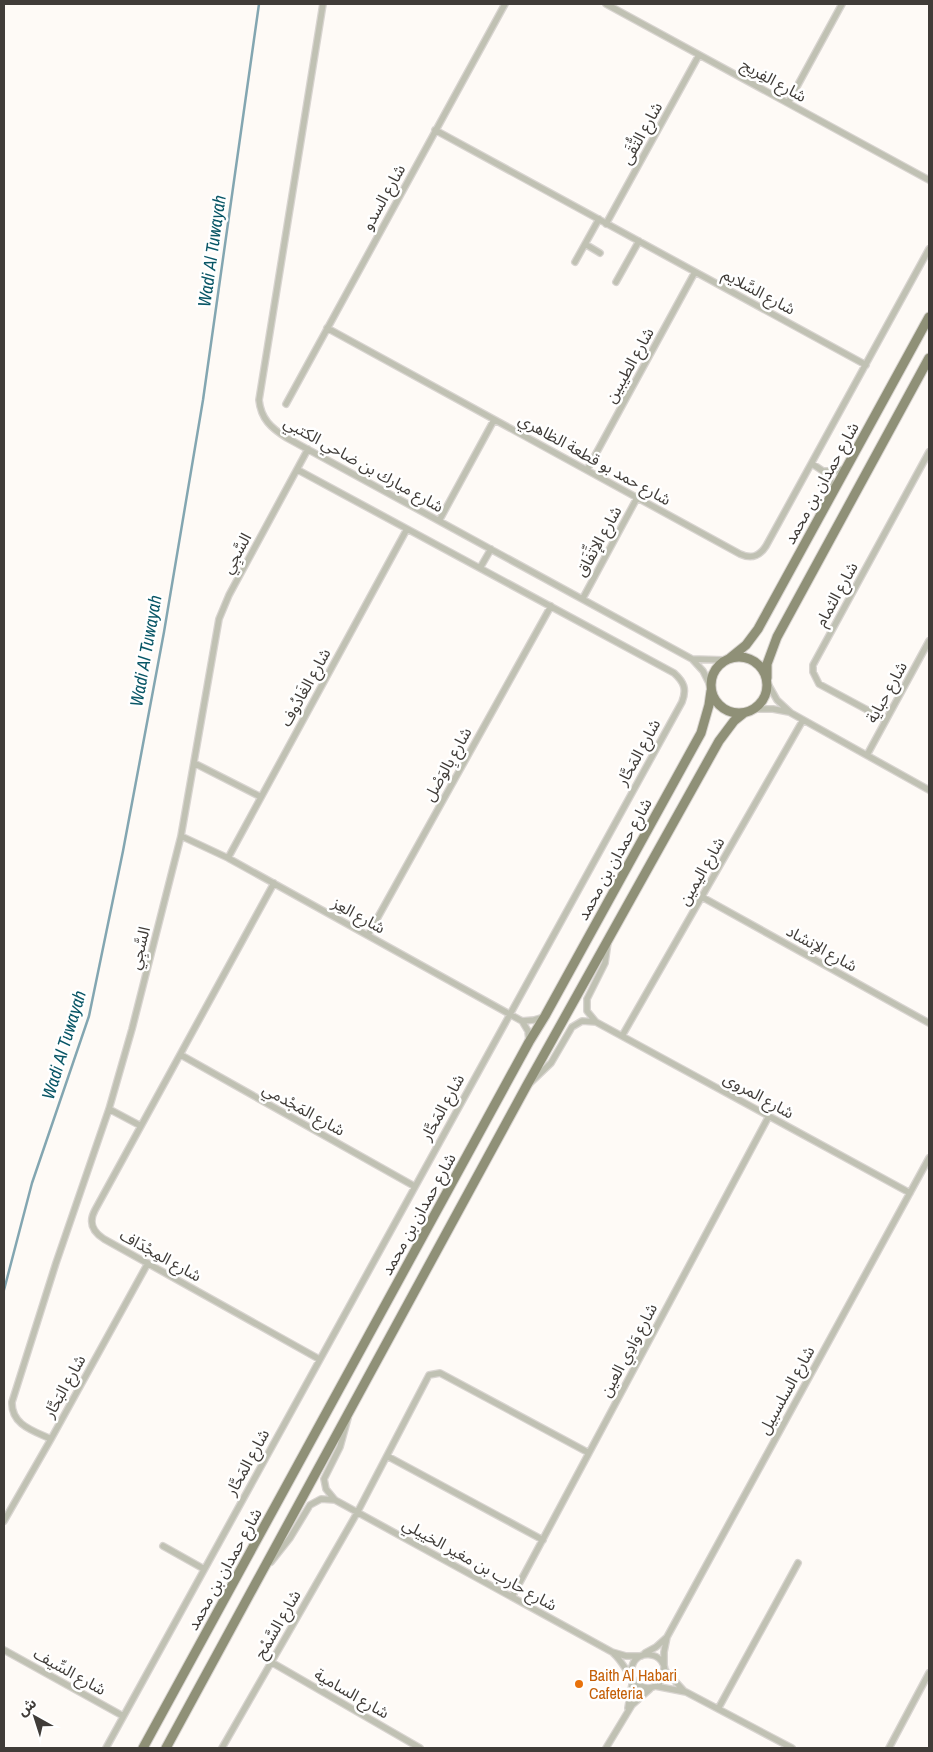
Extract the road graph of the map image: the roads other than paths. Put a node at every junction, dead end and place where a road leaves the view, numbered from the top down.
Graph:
1 (323, 4) edge
2 (506, 4) edge
3 (606, 4) edge
4 (842, 4) edge
5 (699, 55) junction
6 (788, 103) junction
7 (435, 130) junction
8 (929, 180) edge
9 (599, 220) junction
10 (606, 224) junction
11 (639, 241) junction
12 (585, 244) junction
13 (929, 249) edge
14 (600, 253) dead end
15 (574, 262) dead end
16 (695, 272) junction
17 (616, 282) dead end
18 (929, 317) edge
19 (327, 328) junction
20 (929, 358) edge
21 (866, 365) junction
22 (286, 404) dead end
23 (494, 420) junction
24 (308, 449) junction
25 (929, 452) edge
26 (812, 464) junction
27 (847, 468) junction
28 (298, 470) junction
29 (587, 470) junction
30 (825, 471) junction
31 (833, 491) junction
32 (637, 498) junction
33 (439, 521) junction
34 (407, 529) junction
35 (490, 549) junction
36 (480, 568) junction
37 (583, 598) junction
38 (551, 606) junction
39 (929, 641) edge
40 (692, 659) junction
41 (727, 659) junction
42 (768, 681) junction
43 (711, 689) junction
44 (754, 709) junction
45 (744, 713) junction
46 (791, 713) junction
47 (803, 720) junction
48 (886, 720) junction
49 (867, 755) junction
50 (194, 764) junction
51 (929, 790) edge
52 (261, 797) junction
53 (181, 836) junction
54 (228, 858) junction
55 (274, 884) junction
56 (702, 898) junction
57 (368, 935) junction
58 (608, 942) junction
59 (509, 1014) junction
60 (545, 1016) junction
61 (522, 1021) junction
62 (596, 1022) junction
63 (929, 1023) edge
64 (622, 1036) junction
65 (529, 1042) junction
66 (181, 1056) junction
67 (528, 1086) junction
68 (109, 1109) junction
69 (769, 1116) junction
70 (141, 1126) junction
71 (929, 1158) edge
72 (414, 1186) junction
73 (910, 1193) junction
74 (148, 1263) junction
75 (319, 1359) junction
76 (348, 1416) junction
77 (51, 1439) junction
78 (589, 1453) junction
79 (387, 1456) junction
80 (335, 1500) junction
81 (357, 1513) junction
82 (4, 1521) edge
83 (543, 1540) junction
84 (163, 1546) dead end
85 (798, 1563) dead end
86 (266, 1567) junction
87 (204, 1568) junction
88 (512, 1597) junction
89 (667, 1636) junction
90 (4, 1650) edge
91 (612, 1652) junction
92 (642, 1655) junction
93 (270, 1662) junction
94 (664, 1668) junction
95 (929, 1673) edge
96 (632, 1678) junction
97 (653, 1687) junction
98 (686, 1692) junction
99 (718, 1709) junction
100 (626, 1712) junction
101 (123, 1716) junction
102 (106, 1748) edge
103 (143, 1748) edge
104 (166, 1748) edge
105 (222, 1748) edge
106 (420, 1748) edge
107 (606, 1748) edge
108 (792, 1748) edge
109 (888, 1748) edge

1 - 24 street, شارع مبارك بن ضاحي الكتبي
2 - 7 street, شارع السدو
3 - 5 street, شارع الفِريج
4 - 6 street
5 - 6 street, شارع الفِريج
5 - 10 street, شارع التُّقَى
6 - 8 street, شارع الفِريج
7 - 9 street, شارع السَّلايم
7 - 19 street, شارع السدو
9 - 10 street, شارع السَّلايم
9 - 12 street
10 - 11 street, شارع السَّلايم
11 - 16 street, شارع السَّلايم
11 - 17 street
12 - 14 street
12 - 15 street
13 - 21 street, شارع حمد بو قطعة الظاهري
16 - 21 street, شارع السَّلايم
16 - 29 street, شارع الطيبين
18 - 27 main road, شارع حمدان بن محمد
19 - 22 street, شارع السدو
19 - 23 street, شارع حمد بو قطعة الظاهري
20 - 42 main road
21 - 26 street, شارع حمد بو قطعة الظاهري
23 - 29 street, شارع حمد بو قطعة الظاهري
23 - 33 street
24 - 28 street, السَّجِي
24 - 33 street, شارع مبارك بن ضاحي الكتبي
25 - 48 street, شارع الثمام
26 - 30 street
26 - 32 street, شارع حمد بو قطعة الظاهري
27 - 30 street
27 - 31 main road, شارع حمدان بن محمد
28 - 34 street, شارع المَحَّار
28 - 50 street, السَّجِي
29 - 32 street, شارع حمد بو قطعة الظاهري
30 - 31 street
31 - 41 main road, شارع حمدان بن محمد
32 - 37 street, شارع الإتِّفَاق
33 - 35 street, شارع مبارك بن ضاحي الكتبي
34 - 36 street, شارع المَحَّار
34 - 52 street, شارع الغَادُوف
35 - 36 street
35 - 37 street, شارع مبارك بن ضاحي الكتبي
36 - 38 street, شارع المَحَّار
37 - 40 street, شارع مبارك بن ضاحي الكتبي
38 - 57 street, شارع بِالوَصْل
38 - 59 street, شارع المَحَّار
39 - 48 street, شارع حباية
40 - 41 street, شارع مبارك بن ضاحي الكتبي
40 - 43 street, شارع مبارك بن ضاحي الكتبي
41 - 42 main road
41 - 43 main road
42 - 44 main road
42 - 46 street
43 - 45 main road
43 - 60 main road, شارع حمدان بن محمد
44 - 45 main road
44 - 46 street
45 - 58 main road
46 - 47 street
47 - 49 street
47 - 56 street, شارع اليمين
48 - 49 street, شارع حباية
49 - 51 street
50 - 52 street
50 - 53 street, السَّجِي
52 - 54 street, شارع الغَادُوف
53 - 54 street, شارع العِز
53 - 68 street, السَّجِي
54 - 55 street, شارع العِز
55 - 57 street, شارع العِز
55 - 66 street, شارع المِجْدَاف
56 - 63 street, شارع الإنشاد
56 - 64 street, شارع اليمين
57 - 59 street, شارع العِز
58 - 62 street
58 - 67 main road
59 - 61 street, شارع العِز
59 - 72 street, شارع المَحَّار
60 - 61 street
60 - 65 main road, شارع حمدان بن محمد
61 - 65 street
62 - 64 street, شارع المروى
62 - 67 street
64 - 69 street, شارع المروى
65 - 103 main road, شارع حمدان بن محمد
66 - 70 street, شارع المِجْدَاف
66 - 72 street, شارع المَجْدمي
67 - 76 main road
68 - 70 street
68 - 77 street, السَّجِي
69 - 73 street, شارع المروى
69 - 78 street, شارع وَادِي العين
70 - 74 street, شارع المِجْدَاف
71 - 73 street, شارع السلسبيل
72 - 75 street, شارع المَحَّار
73 - 89 street, شارع السلسبيل
74 - 75 street, شارع المِجْدَاف
74 - 77 street, شارع البَحَّار
75 - 87 street, شارع المَحَّار
76 - 80 street
76 - 86 main road
77 - 82 street, شارع البَحَّار
78 - 79 street, شارع السَّمْح
78 - 83 street, شارع وَادِي العين
79 - 81 street, شارع السَّمْح
79 - 83 street
80 - 81 street, شارع حارب بن مغير الخييلي
80 - 86 street
81 - 88 street, شارع حارب بن مغير الخييلي
81 - 93 street, شارع السَّمْح
83 - 88 street, شارع وَادِي العين
84 - 87 street
85 - 99 street
86 - 104 main road
87 - 101 street, شارع المَحَّار
88 - 91 street, شارع حارب بن مغير الخييلي
89 - 92 street, شارع السلسبيل
89 - 94 street, شارع السلسبيل
90 - 101 street, شارع السِّيف
91 - 92 street, شارع حارب بن مغير الخييلي
91 - 96 street, شارع حارب بن مغير الخييلي
92 - 94 street
92 - 96 street
93 - 105 street, شارع السَّمْح
93 - 106 street, شارع السامية
94 - 97 street
94 - 98 street
95 - 109 street
96 - 97 street
96 - 100 street
97 - 98 street
97 - 100 street
98 - 99 street
99 - 108 street
100 - 107 street
101 - 102 street, شارع المَحَّار

